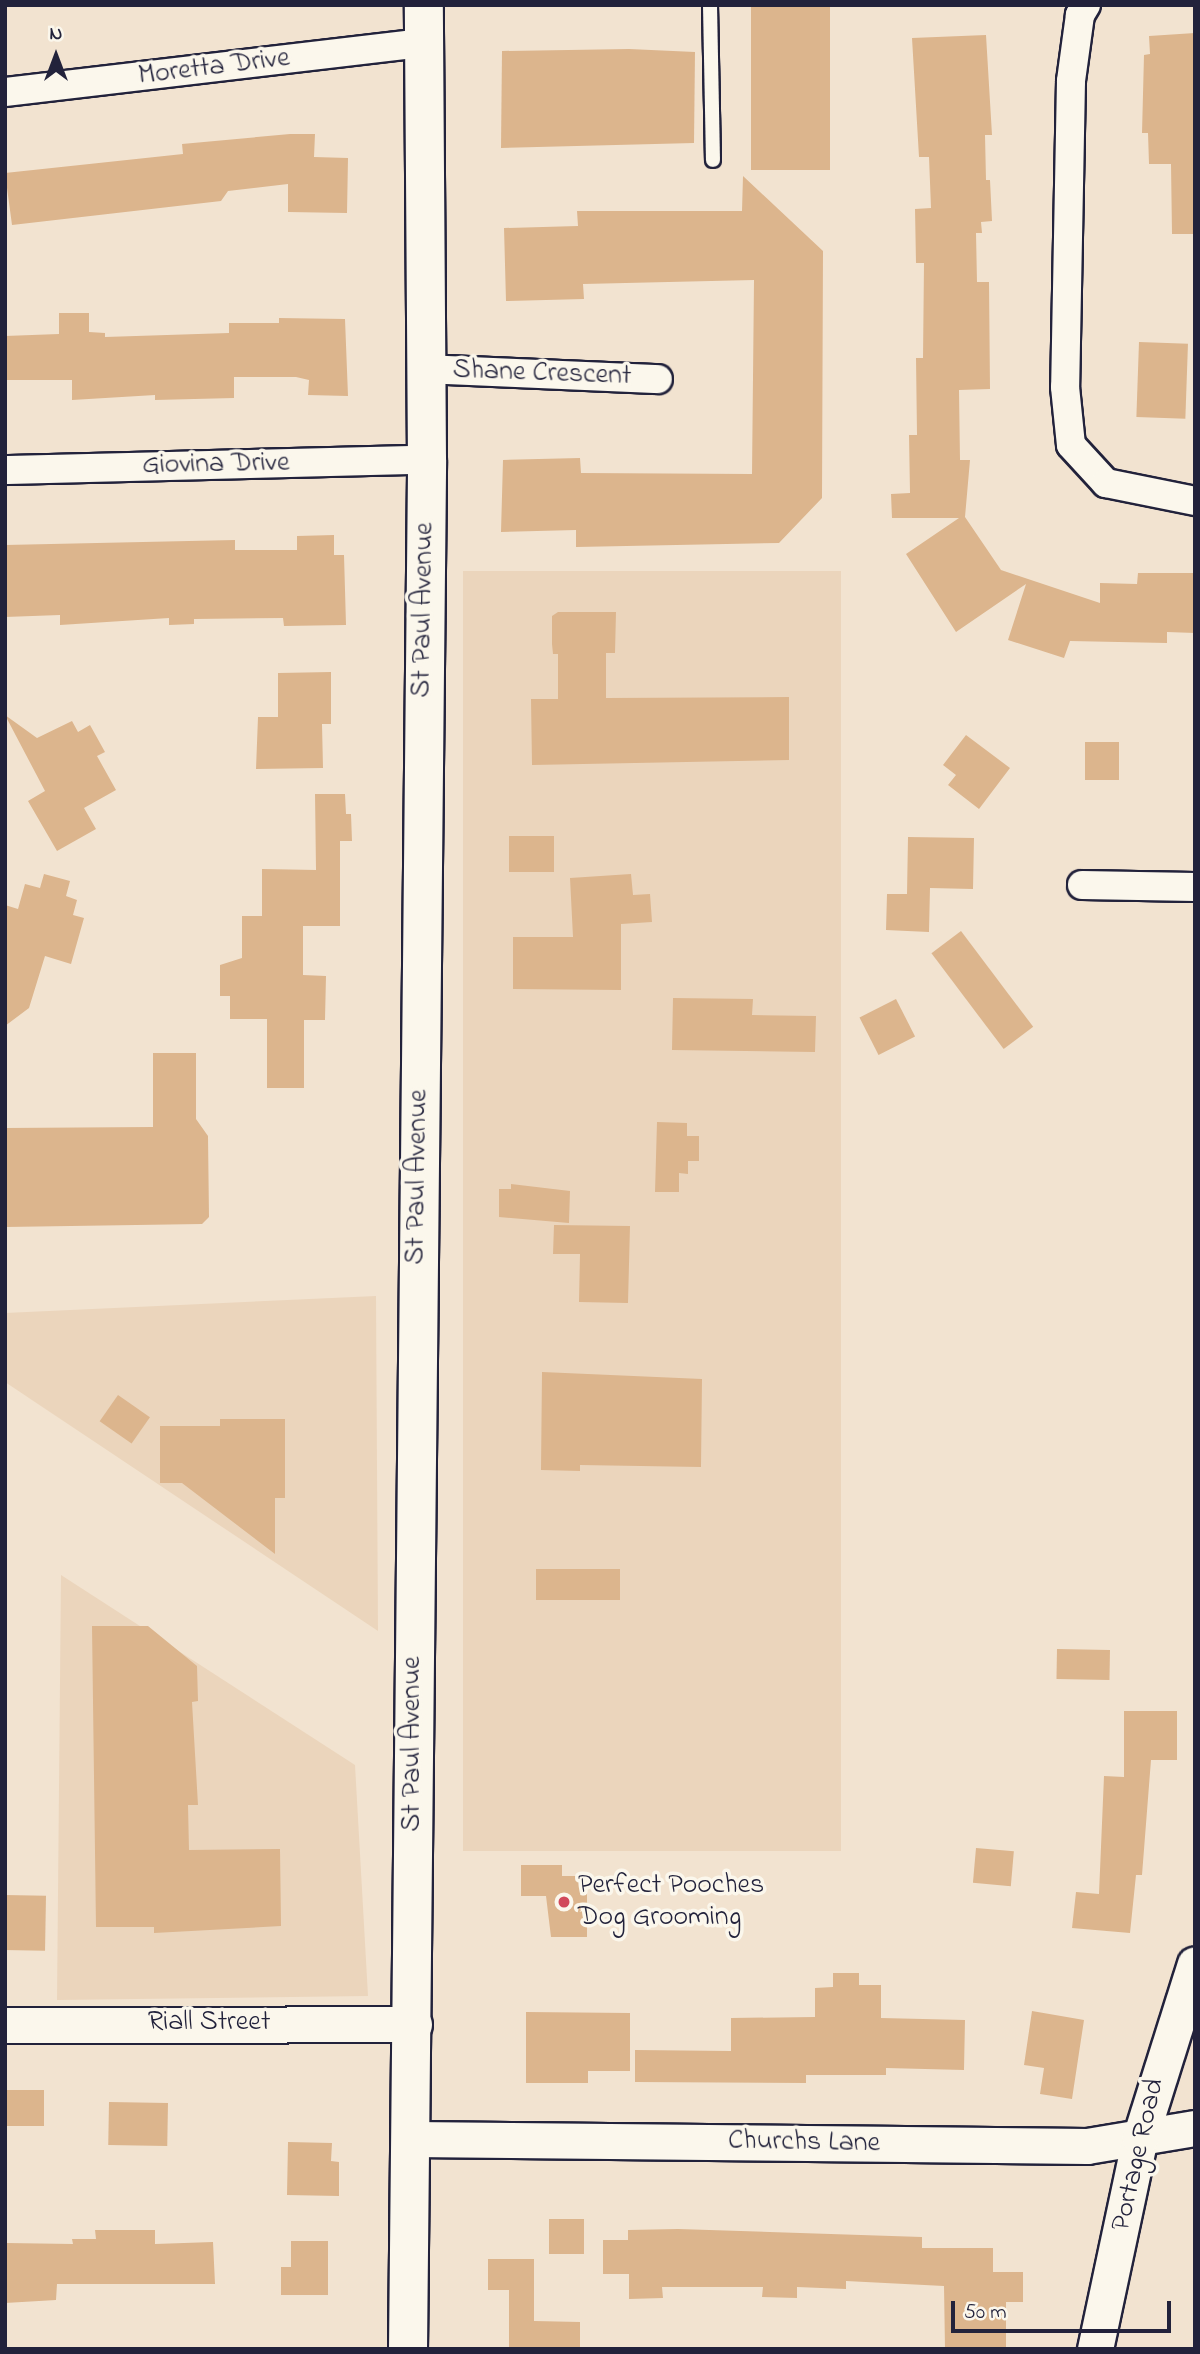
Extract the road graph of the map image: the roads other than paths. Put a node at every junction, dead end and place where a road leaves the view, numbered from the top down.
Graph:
1 (424, 5) edge
2 (710, 5) edge
3 (1086, 5) edge
4 (424, 43) junction
5 (5, 92) edge
6 (713, 160) dead end
7 (426, 369) junction
8 (658, 379) dead end
9 (427, 460) junction
10 (5, 470) edge
11 (1195, 501) edge
12 (1082, 885) dead end
13 (1195, 887) edge
14 (1195, 1964) edge
15 (414, 2024) junction
16 (5, 2025) edge
17 (1195, 2128) edge
18 (1140, 2138) junction
19 (412, 2139) junction
20 (408, 2349) edge
21 (1096, 2349) edge

1 - 4 main road, St Paul Avenue
2 - 6 lane
3 - 11 street
4 - 5 street, Moretta Drive
4 - 7 main road, St Paul Avenue
7 - 8 street, Shane Crescent
7 - 9 main road, St Paul Avenue
9 - 10 street, Giovina Drive
9 - 15 main road, St Paul Avenue
12 - 13 street
14 - 18 street, Portage Road
15 - 16 street, Riall Street
15 - 19 main road, St Paul Avenue
17 - 18 street, Churchs Lane
18 - 19 street, Churchs Lane
18 - 21 street, Portage Road
19 - 20 main road, St Paul Avenue

